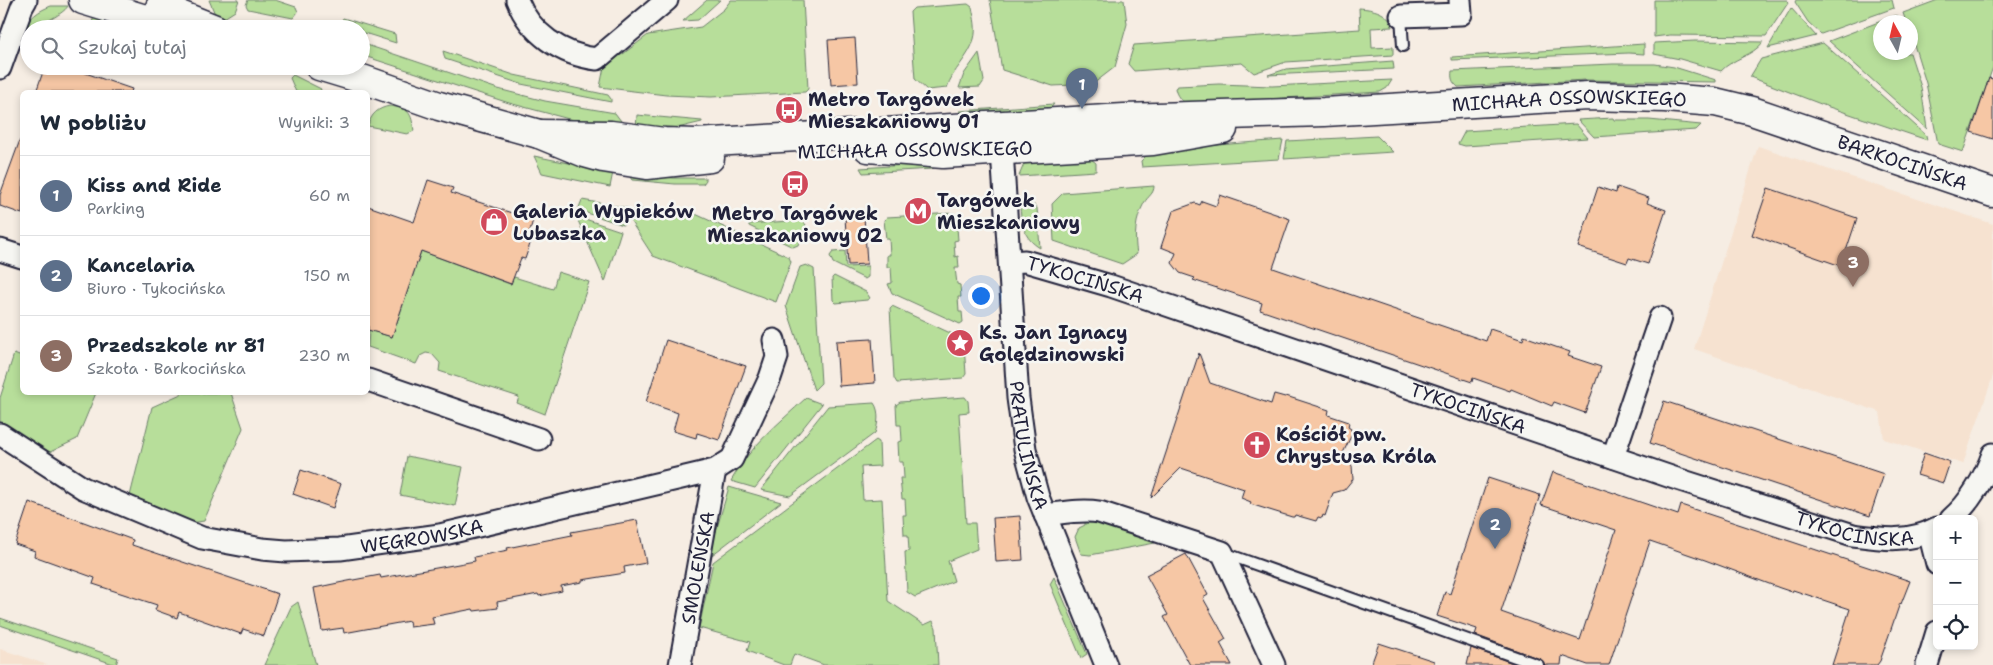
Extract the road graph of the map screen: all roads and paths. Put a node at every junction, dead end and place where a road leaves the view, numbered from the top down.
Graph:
1 (26, 0) edge
2 (83, 0) edge
3 (144, 0) edge
4 (516, 0) edge
5 (667, 0) edge
6 (1460, 0) edge
7 (1402, 16) joint
8 (149, 20) edge
9 (192, 20) edge
10 (1403, 46) dead end
11 (0, 68) edge
12 (339, 75) edge
13 (363, 86) edge
14 (1811, 132) joint
15 (1001, 137) junction
16 (1993, 194) edge
17 (0, 250) edge
18 (20, 256) edge
19 (1010, 262) junction
20 (1660, 318) dead end
21 (774, 340) dead end
22 (370, 381) edge
23 (0, 434) edge
24 (539, 439) dead end
25 (1993, 454) edge
26 (1613, 457) junction
27 (715, 470) junction
28 (1045, 515) junction
29 (1956, 515) edge
30 (1933, 530) edge
31 (1222, 552) junction
32 (1933, 645) edge
33 (680, 665) edge
34 (1106, 665) edge
35 (1274, 665) edge
36 (1538, 665) edge
37 (1927, 665) edge

1 - 11 street
2 - 8 street
3 - 9 street
4 - 5 street
6 - 7 street
7 - 10 lane
12 - 13 street, MICHAŁA OSSOWSKIEGO
13 - 15 street, MICHAŁA OSSOWSKIEGO
14 - 15 street, MICHAŁA OSSOWSKIEGO
14 - 16 street, BARKOCIŃSKA
15 - 19 street, PRATULIŃSKA
17 - 18 street
19 - 26 street, TYKOCIŃSKA
19 - 28 street, PRATULIŃSKA
20 - 26 street
21 - 27 street, WĘGROWSKA
22 - 24 street
23 - 27 street, WĘGROWSKA
25 - 29 street
26 - 30 street, TYKOCIŃSKA
27 - 33 street, SMOLEŃSKA
28 - 31 street
28 - 34 street, PRATULIŃSKA
31 - 35 street
31 - 36 lane
32 - 37 street

